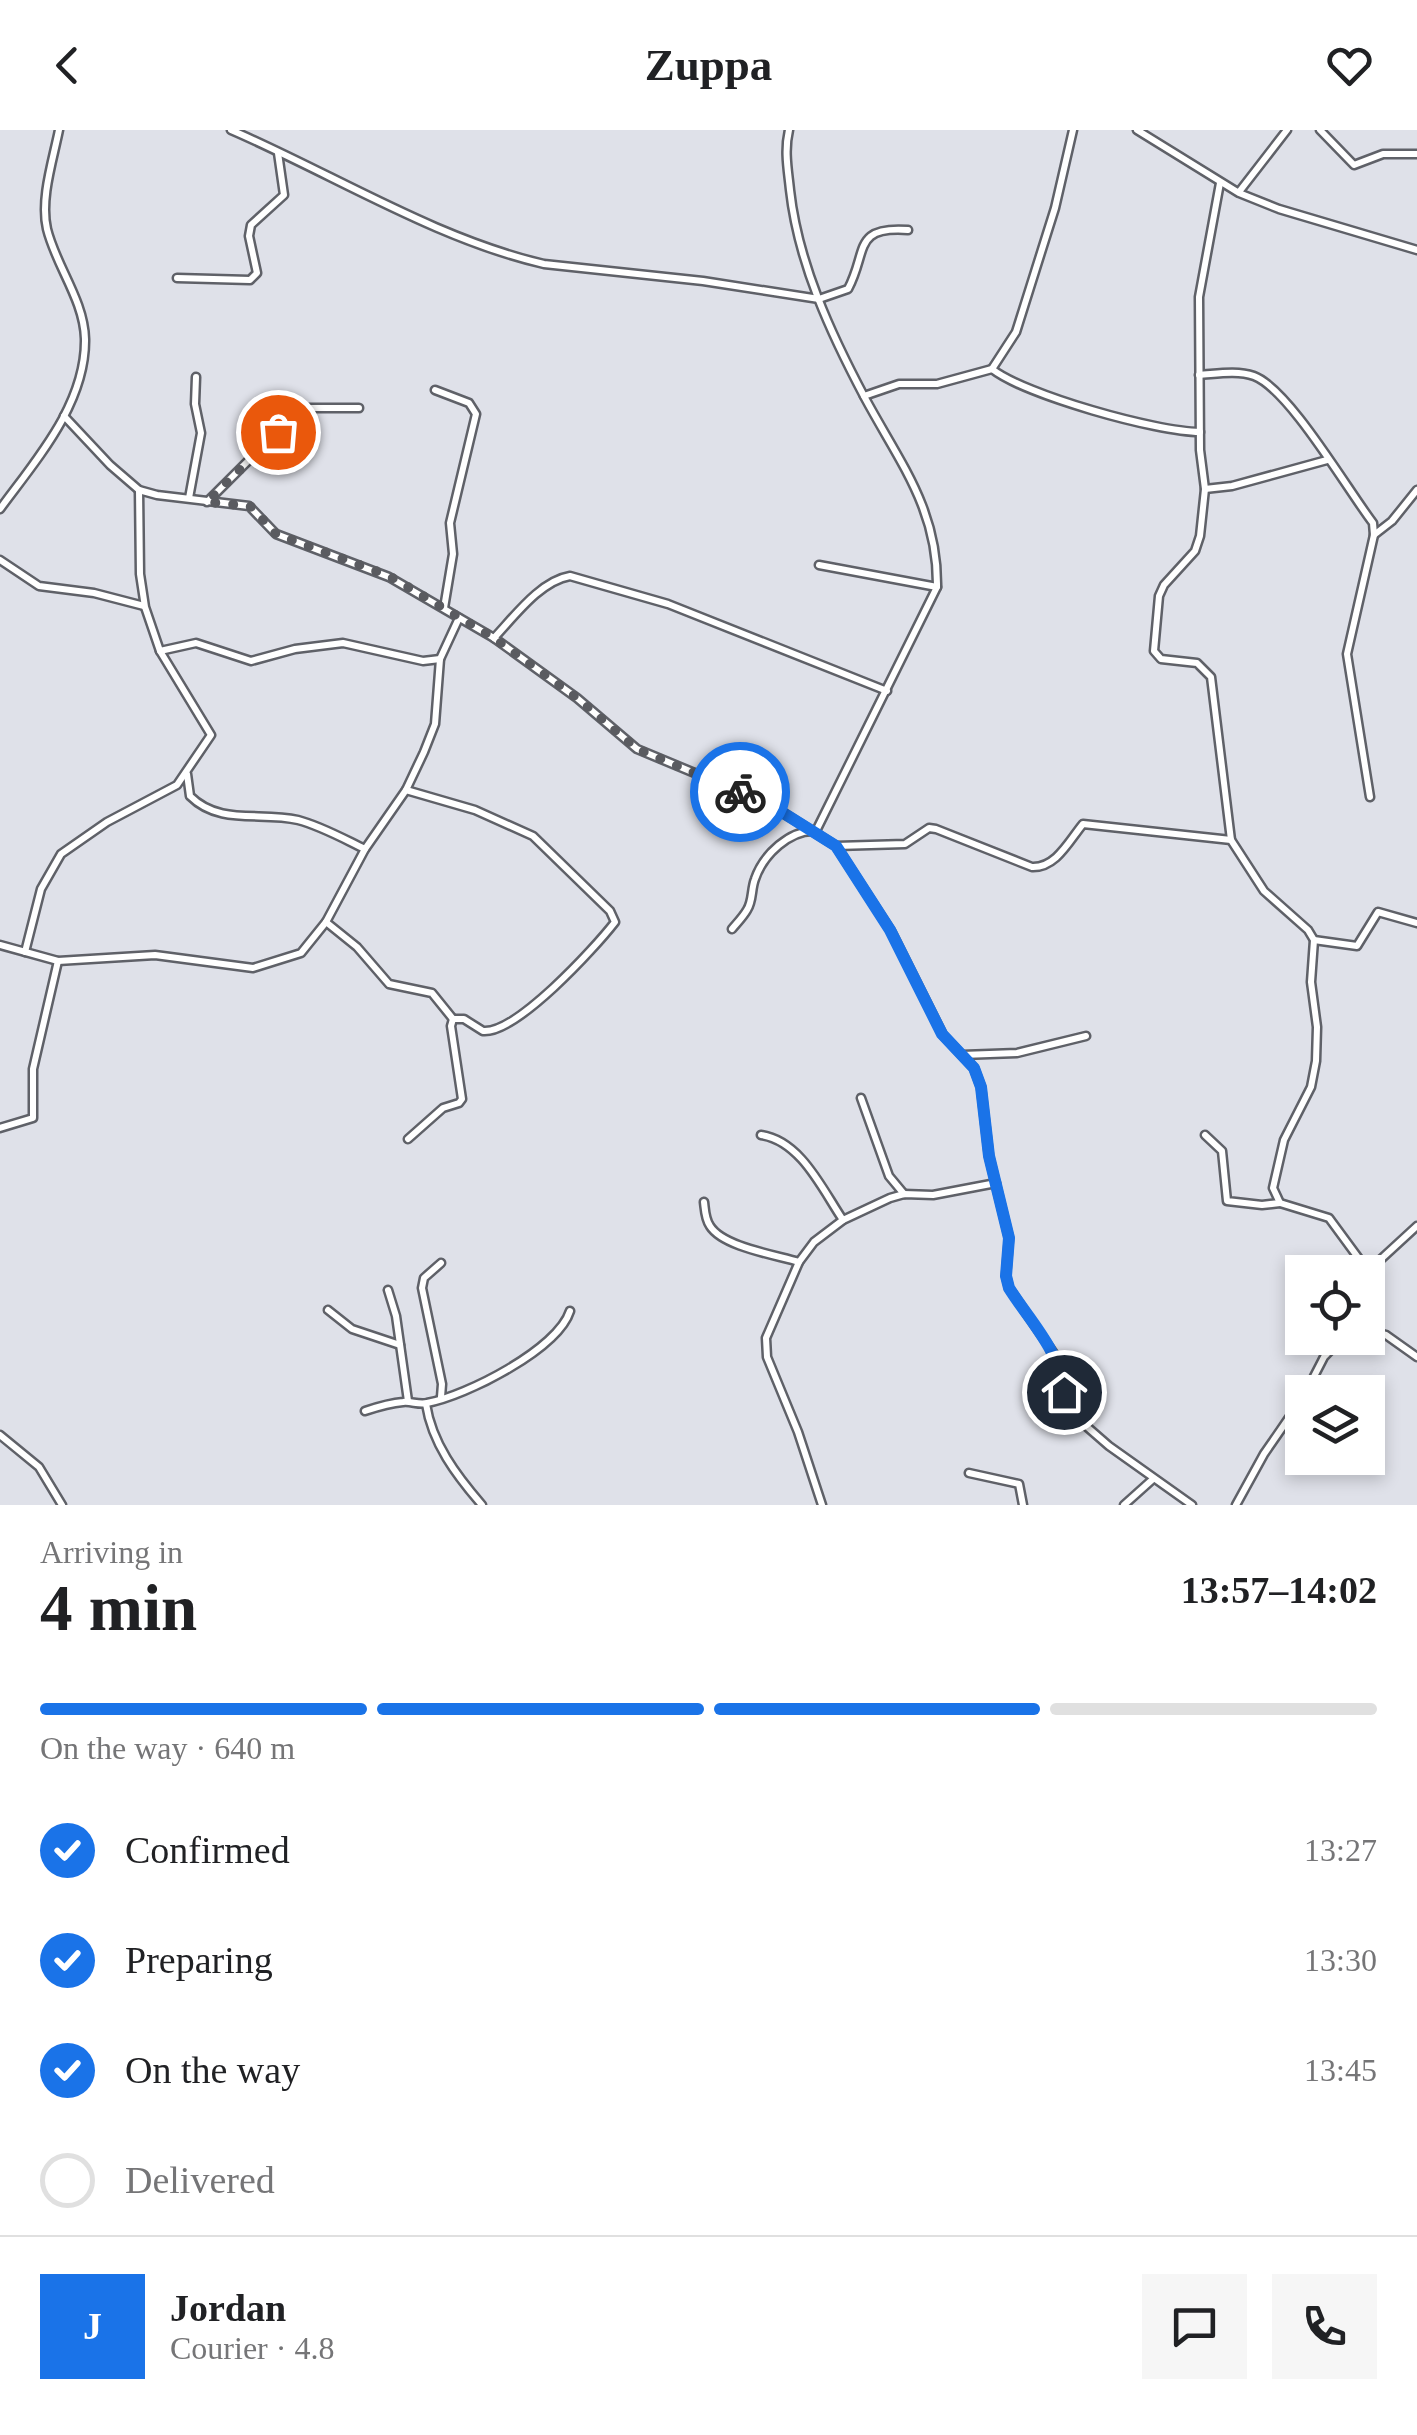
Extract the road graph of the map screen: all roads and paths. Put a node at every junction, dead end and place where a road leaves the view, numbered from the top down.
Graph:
1 (58, 130) edge
2 (231, 130) edge
3 (789, 130) edge
4 (1074, 130) edge
5 (1137, 130) edge
6 (1287, 130) edge
7 (1320, 130) edge
8 (277, 152) junction
9 (1417, 154) edge
10 (1220, 183) junction
11 (1238, 192) junction
12 (908, 230) dead end
13 (1417, 250) edge
14 (177, 278) dead end
15 (819, 300) junction
16 (992, 369) junction
17 (1199, 375) junction
18 (196, 377) dead end
19 (434, 390) dead end
20 (864, 396) junction
21 (359, 408) dead end
22 (64, 416) junction
23 (1200, 432) junction
24 (1327, 460) junction
25 (139, 490) junction
26 (1205, 490) junction
27 (1417, 490) edge
28 (189, 499) junction
29 (207, 502) junction
30 (0, 509) edge
31 (1374, 535) junction
32 (0, 560) edge
33 (819, 565) dead end
34 (937, 587) junction
35 (145, 607) junction
36 (444, 608) junction
37 (459, 618) junction
38 (494, 638) junction
39 (160, 651) junction
40 (440, 659) junction
41 (887, 691) junction
42 (187, 770) junction
43 (406, 790) junction
44 (1370, 797) dead end
45 (816, 831) junction
46 (1230, 840) junction
47 (836, 846) junction
48 (365, 849) junction
49 (326, 922) junction
50 (1417, 922) edge
51 (732, 930) dead end
52 (1314, 940) junction
53 (0, 945) edge
54 (24, 952) junction
55 (58, 961) junction
56 (454, 1019) junction
57 (1086, 1036) dead end
58 (962, 1056) junction
59 (861, 1098) dead end
60 (0, 1128) edge
61 (761, 1135) dead end
62 (1205, 1135) dead end
63 (408, 1139) dead end
64 (996, 1183) junction
65 (904, 1194) junction
66 (704, 1202) dead end
67 (1280, 1202) junction
68 (843, 1220) junction
69 (1417, 1226) edge
70 (1356, 1255) edge
71 (1385, 1256) edge
72 (799, 1262) junction
73 (441, 1263) dead end
74 (388, 1290) dead end
75 (328, 1310) dead end
76 (570, 1311) dead end
77 (1385, 1335) edge
78 (400, 1346) junction
79 (1417, 1357) edge
80 (442, 1397) junction
81 (408, 1401) junction
82 (426, 1404) junction
83 (364, 1411) dead end
84 (1285, 1426) edge
85 (0, 1434) edge
86 (969, 1474) dead end
87 (1154, 1479) junction
88 (1130, 1503) edge
89 (62, 1505) edge
90 (482, 1505) edge
91 (822, 1505) edge
92 (1023, 1505) edge
93 (1192, 1505) edge
94 (1236, 1505) edge

1 - 22 street
2 - 8 street
3 - 15 street
4 - 16 street
5 - 10 street
6 - 11 street
7 - 9 street
8 - 14 street
8 - 15 street
10 - 11 street
10 - 17 street
11 - 13 street
12 - 15 street
15 - 20 street
16 - 20 street
16 - 23 street
17 - 23 street
17 - 24 street
18 - 28 street
19 - 36 street
20 - 34 street
21 - 29 street
22 - 25 street
22 - 30 street
23 - 26 street
24 - 26 street
24 - 31 street
25 - 28 street
25 - 35 street
26 - 46 street
27 - 31 street
28 - 29 street
29 - 36 street
31 - 44 street
32 - 35 street
33 - 34 street
34 - 41 street
35 - 39 street
36 - 37 street
37 - 38 street
37 - 40 street
38 - 41 street
38 - 45 street
39 - 40 street
39 - 42 street
40 - 43 street
41 - 45 street
42 - 48 street
42 - 54 street
43 - 48 street
43 - 56 street
45 - 47 street
45 - 51 street
46 - 47 street
46 - 52 street
47 - 58 street
48 - 49 street
49 - 55 street
49 - 56 street
50 - 52 street
52 - 67 street
53 - 54 street
54 - 55 street
55 - 60 street
56 - 63 street
57 - 58 street
58 - 64 street
59 - 65 street
61 - 68 street
62 - 67 street
64 - 65 street
64 - 87 street
65 - 68 street
66 - 72 street
67 - 70 street
68 - 72 street
69 - 71 street
72 - 91 street
73 - 80 street
74 - 78 street
75 - 78 street
76 - 80 street
77 - 79 street
78 - 81 street
80 - 82 street
81 - 82 street
81 - 83 street
82 - 90 street
84 - 94 street
85 - 89 street
86 - 92 street
87 - 88 street
87 - 93 street

